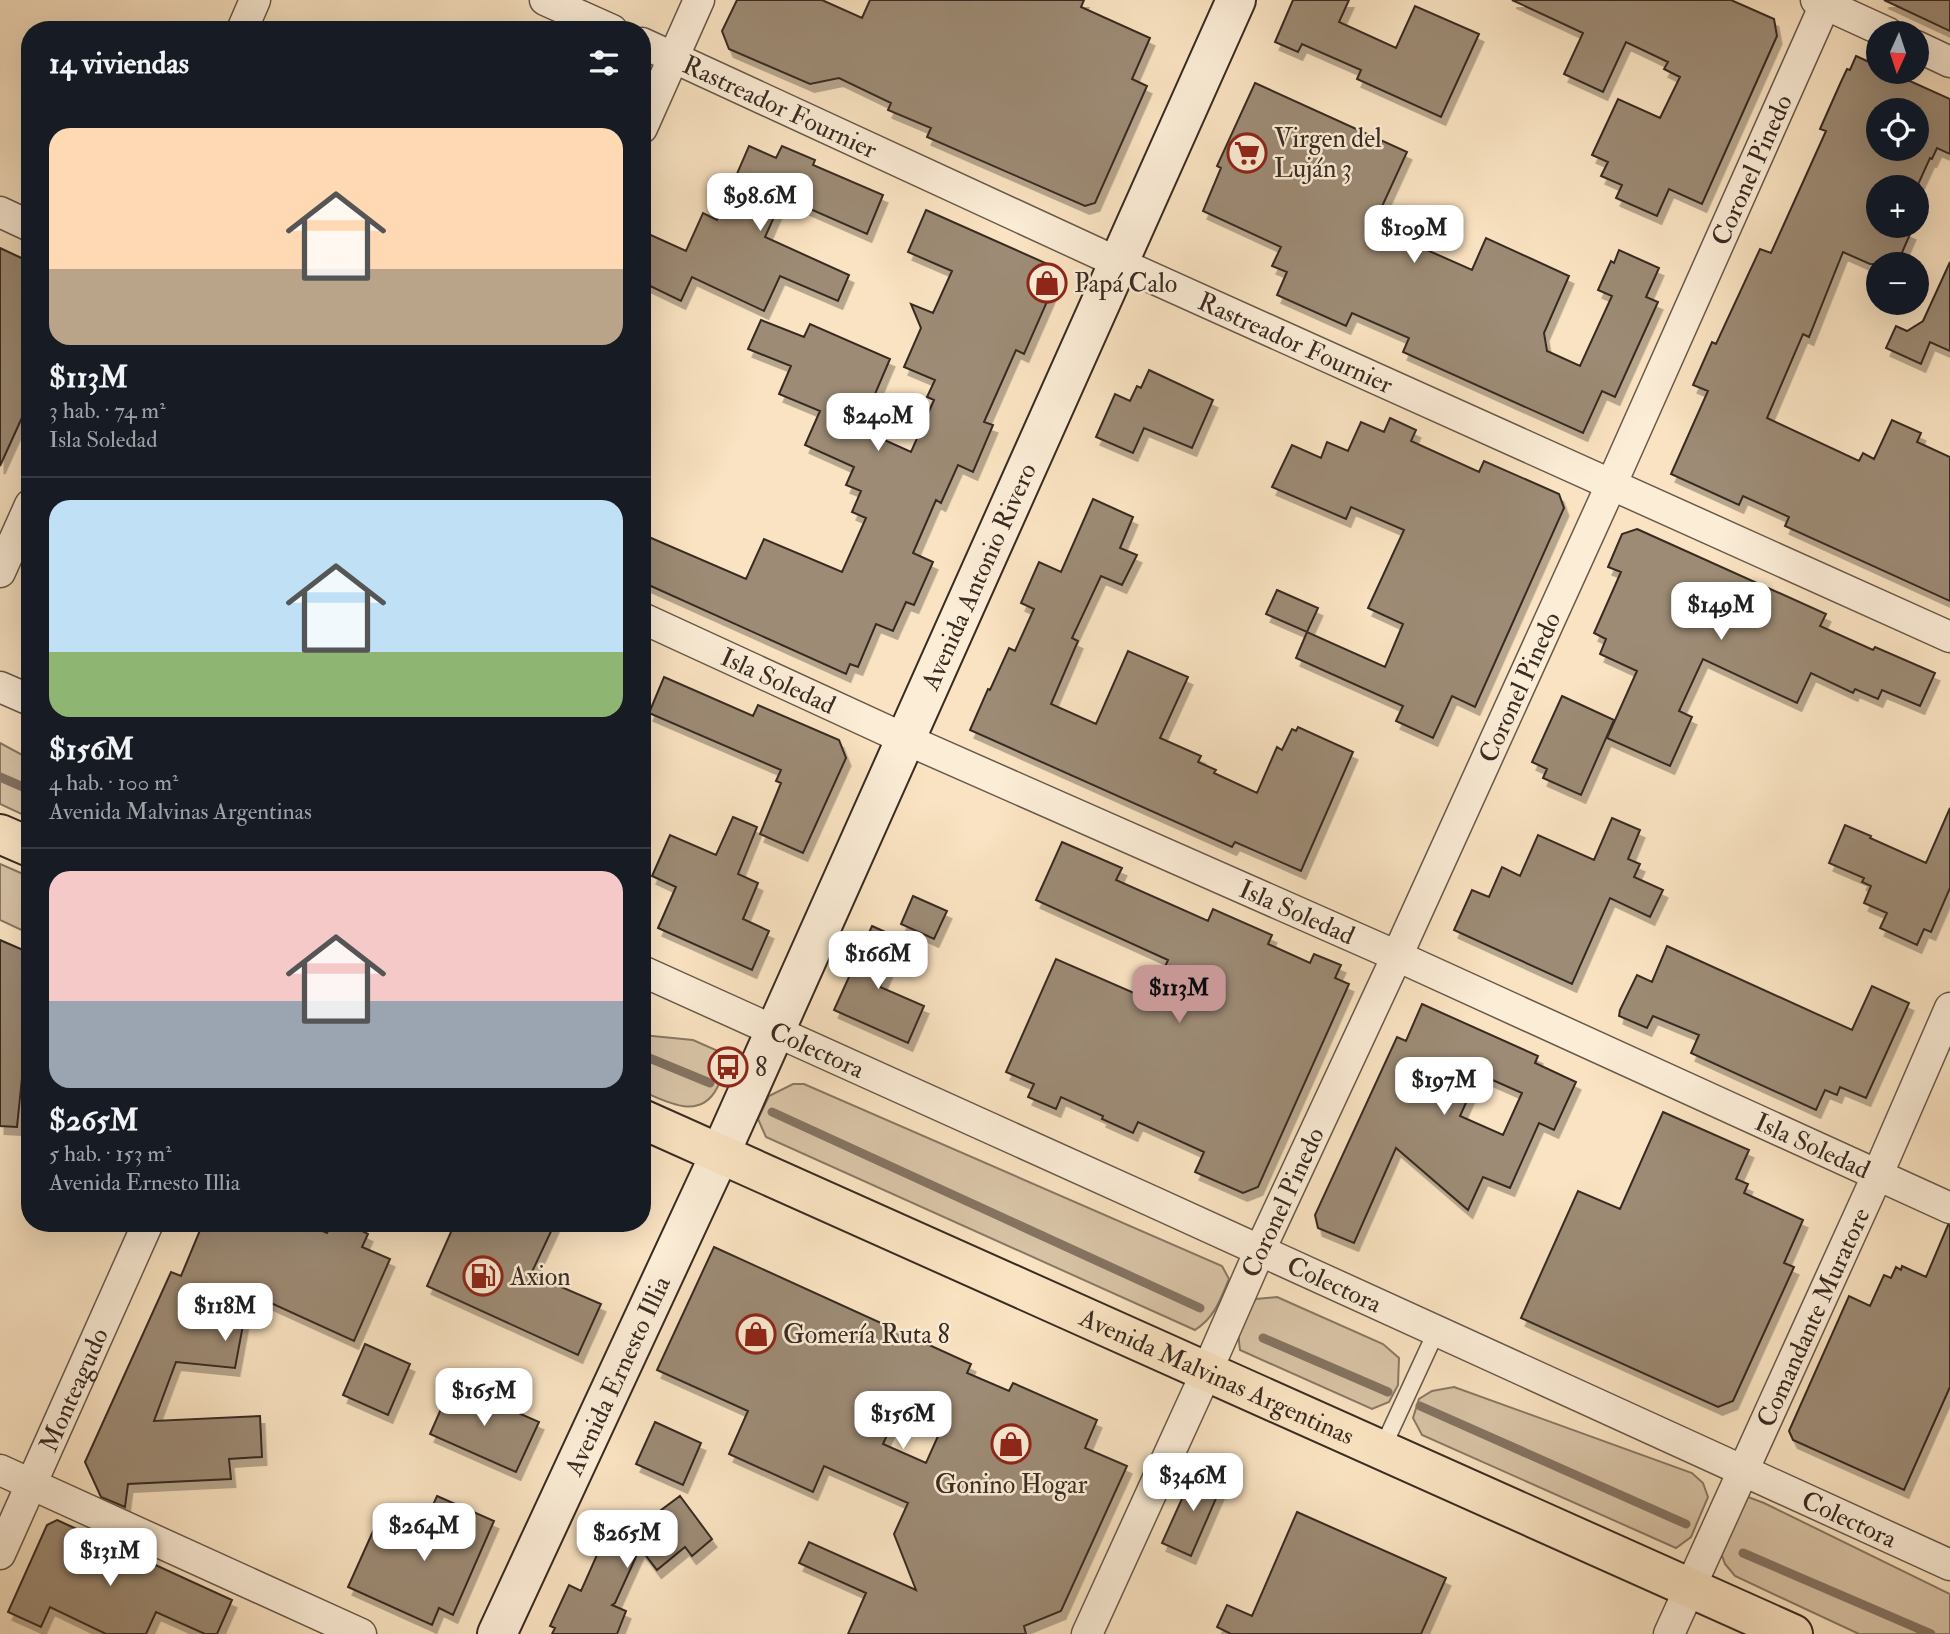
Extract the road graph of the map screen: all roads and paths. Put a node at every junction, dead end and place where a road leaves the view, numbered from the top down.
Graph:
1 (255, 0) edge
2 (545, 0) edge
3 (699, 0) edge
4 (1236, 0) edge
5 (1823, 1) edge
6 (246, 21) edge
7 (592, 21) edge
8 (1866, 22) edge
9 (651, 47) edge
10 (1929, 52) edge
11 (674, 57) junction
12 (1950, 62) edge
13 (651, 108) edge
14 (0, 212) edge
15 (21, 222) edge
16 (1119, 262) junction
17 (1612, 484) junction
18 (21, 525) edge
19 (0, 572) edge
20 (651, 622) edge
21 (1950, 637) edge
22 (0, 687) edge
23 (21, 696) edge
24 (905, 739) junction
25 (0, 834) edge
26 (21, 843) edge
27 (1397, 956) junction
28 (651, 975) edge
29 (1950, 1008) edge
30 (775, 1031) junction
31 (651, 1123) edge
32 (720, 1154) junction
33 (1877, 1176) junction
34 (1950, 1208) edge
35 (144, 1232) edge
36 (1260, 1250) junction
37 (1436, 1332) junction
38 (1207, 1371) junction
39 (1382, 1449) junction
40 (0, 1470) edge
41 (1743, 1471) junction
42 (32, 1484) junction
43 (0, 1554) edge
44 (1950, 1565) edge
45 (1690, 1587) junction
46 (361, 1634) edge
47 (497, 1634) edge
48 (1087, 1634) edge
49 (1669, 1634) edge
50 (1793, 1634) edge

1 - 6 street
2 - 7 street
3 - 11 street
4 - 16 main road, Avenida Antonio Rivero
5 - 8 street
5 - 17 street, Coronel Pinedo
9 - 11 street, Rastreador Fournier
10 - 12 street
11 - 13 street
11 - 16 street, Rastreador Fournier
14 - 15 street
16 - 17 street, Rastreador Fournier
16 - 24 main road, Avenida Antonio Rivero
17 - 21 street, Rastreador Fournier
17 - 27 street, Coronel Pinedo
18 - 19 street
20 - 24 street, Isla Soledad
22 - 23 street
24 - 27 street, Isla Soledad
24 - 30 main road, Avenida Antonio Rivero
25 - 26 main road
27 - 33 street, Isla Soledad
27 - 36 street, Coronel Pinedo
28 - 30 street, Colectora
29 - 33 street, Comandante Muratore
30 - 32 main road, Avenida Antonio Rivero
30 - 36 street, Colectora
31 - 32 main road, Avenida Malvinas Argentinas
32 - 38 main road, Avenida Malvinas Argentinas
32 - 47 main road, Avenida Ernesto Illia
33 - 34 street, Isla Soledad
33 - 41 street, Comandante Muratore
35 - 42 street, Monteagudo
36 - 37 street, Colectora
36 - 38 street, Coronel Pinedo
37 - 39 lane
37 - 41 street, Colectora
38 - 39 main road, Avenida Malvinas Argentinas
38 - 48 street, Coronel Pinedo
39 - 45 main road, Avenida Malvinas Argentinas
40 - 42 street
41 - 44 street, Colectora
41 - 45 street, Comandante Muratore
42 - 43 street, Monteagudo
42 - 46 street
45 - 49 street, Comandante Muratore
45 - 50 main road, Avenida Malvinas Argentinas

